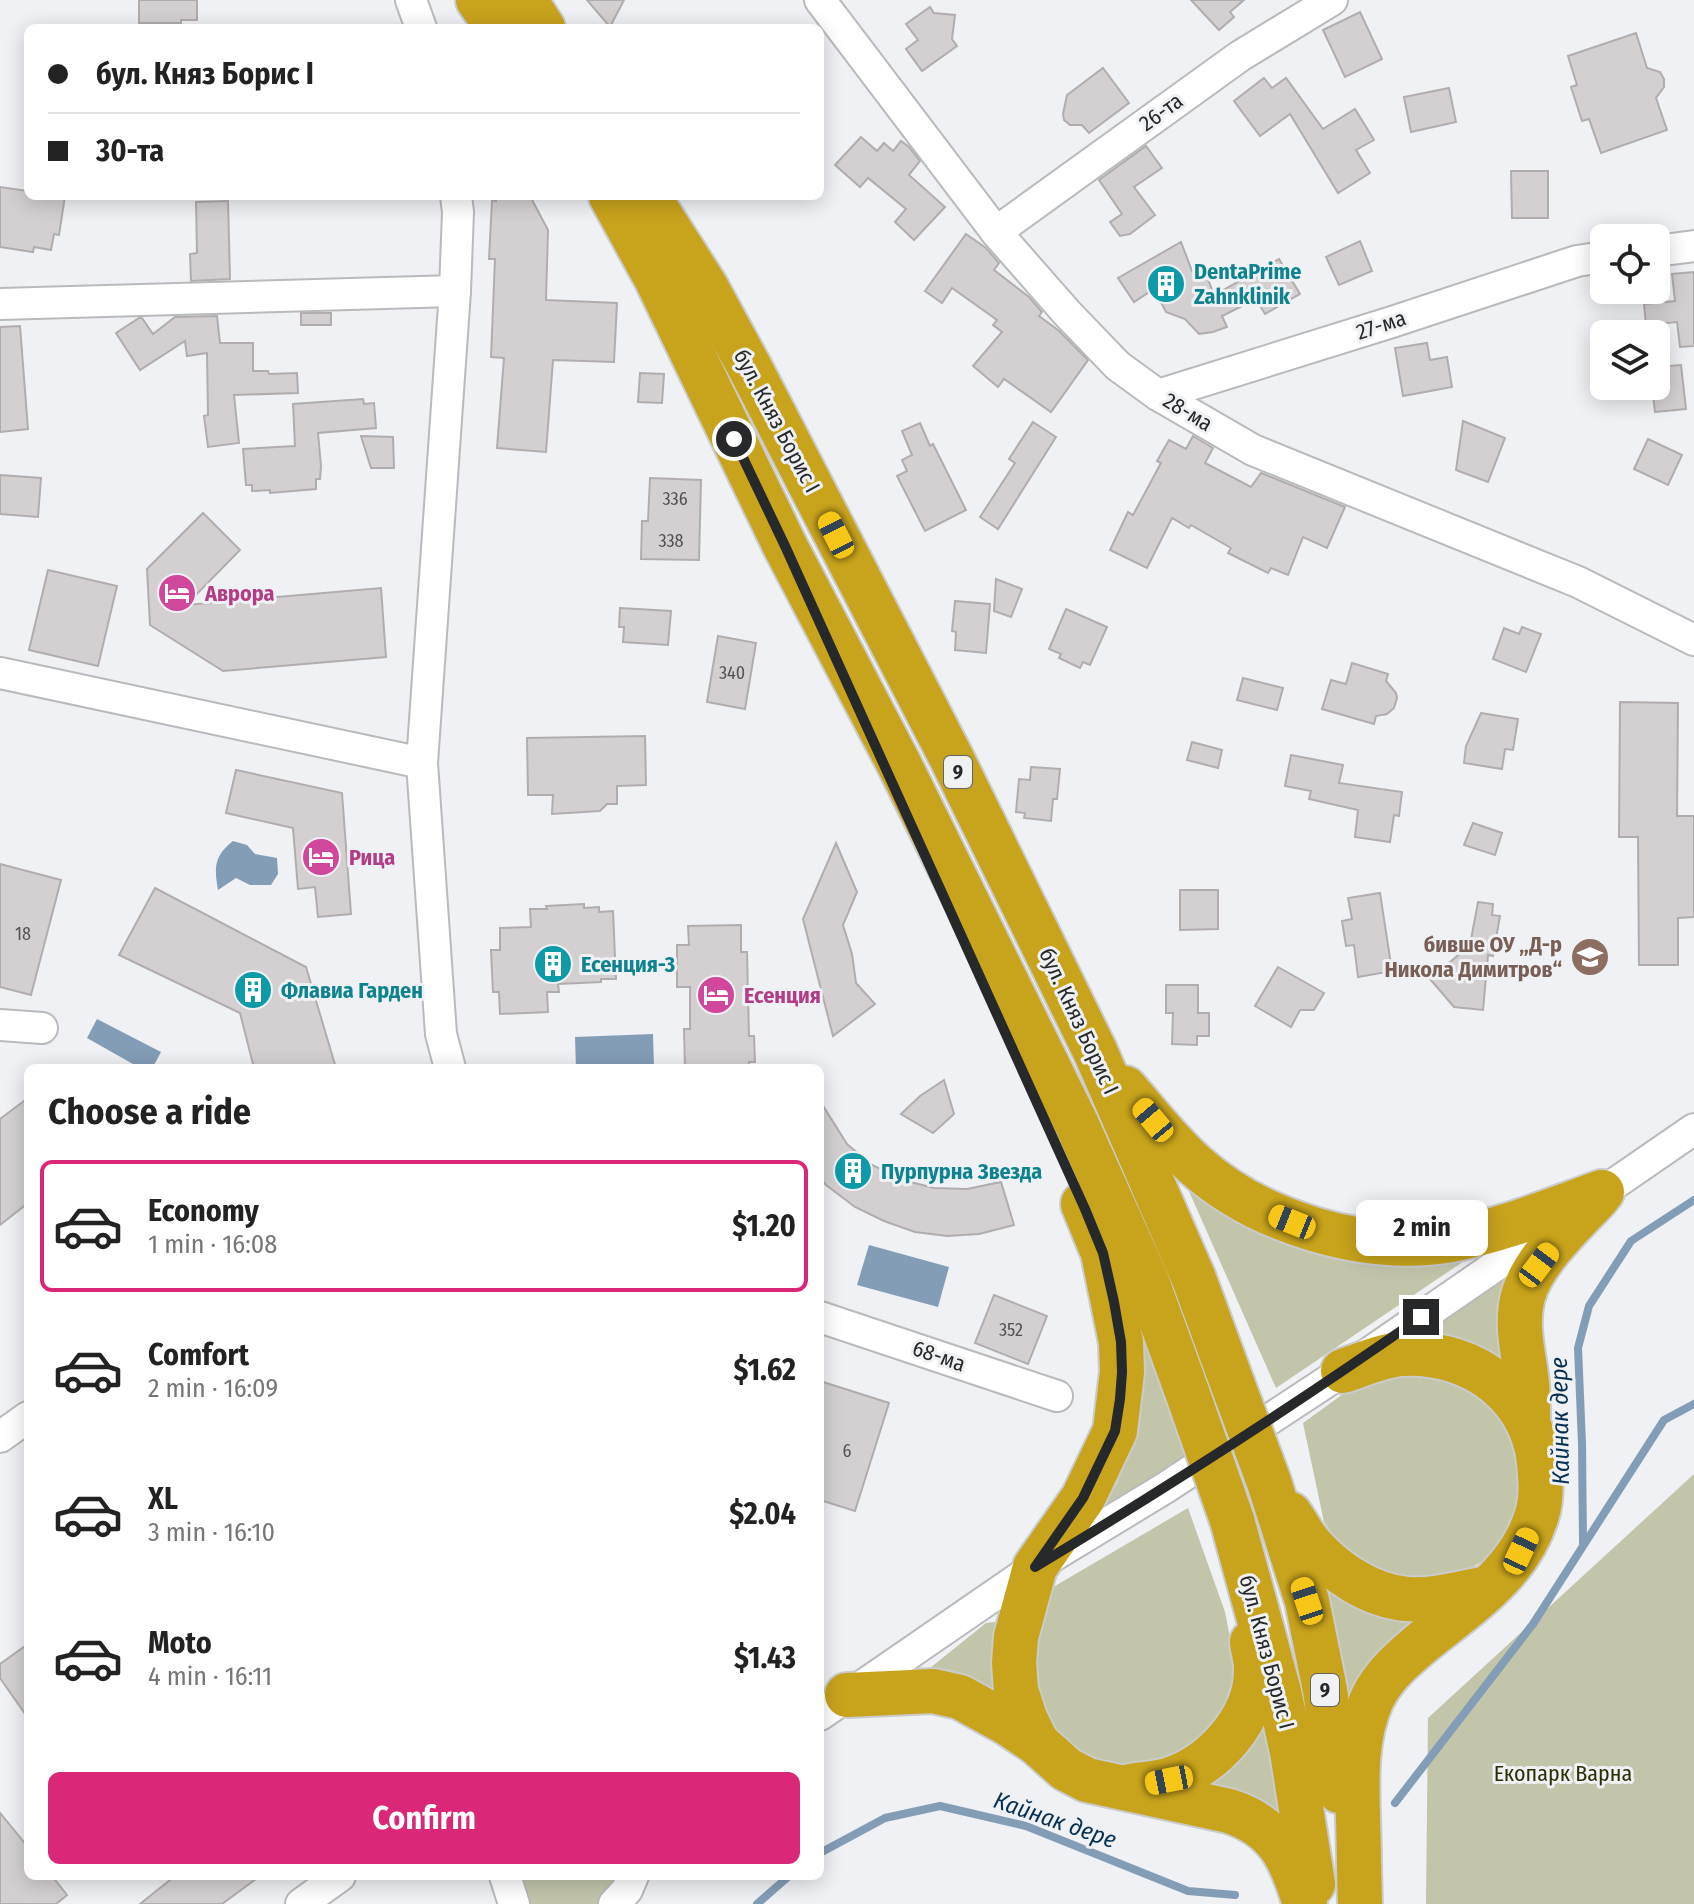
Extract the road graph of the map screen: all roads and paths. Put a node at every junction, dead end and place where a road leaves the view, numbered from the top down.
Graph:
1 (411, 0) edge
2 (478, 0) edge
3 (525, 0) edge
4 (820, 0) edge
5 (1332, 0) edge
6 (420, 24) edge
7 (495, 24) edge
8 (540, 24) edge
9 (456, 200) edge
10 (613, 200) edge
11 (651, 200) edge
12 (996, 232) junction
13 (1694, 246) edge
14 (1670, 249) edge
15 (1590, 259) edge
16 (455, 291) junction
17 (0, 304) edge
18 (1158, 395) junction
19 (785, 546) junction
20 (1694, 640) edge
21 (0, 673) edge
22 (422, 763) junction
23 (0, 1025) edge
24 (42, 1028) dead end
25 (441, 1034) junction
26 (1095, 1051) junction
27 (437, 1064) edge
28 (449, 1064) edge
29 (1694, 1129) edge
30 (1602, 1192) junction
31 (824, 1318) edge
32 (1343, 1371) junction
33 (1057, 1396) dead end
34 (24, 1420) edge
35 (1528, 1421) junction
36 (0, 1437) edge
37 (1269, 1482) junction
38 (1232, 1520) junction
39 (1035, 1567) junction
40 (1490, 1588) junction
41 (833, 1705) edge
42 (1037, 1743) junction
43 (1125, 1787) junction
44 (334, 1880) edge
45 (631, 1880) edge
46 (301, 1904) edge
47 (614, 1904) edge
48 (1305, 1904) edge
49 (1316, 1904) edge
50 (1358, 1904) edge

1 - 6 street
2 - 7 highway
3 - 8 highway
4 - 12 street, 28-ма
5 - 12 street, 26-та
9 - 16 street
10 - 19 highway, бул. Княз Борис I / 9
11 - 26 highway, бул. Княз Борис I / 9
12 - 18 street, 28-ма
13 - 14 street
15 - 18 street, 27-ма
16 - 17 street
16 - 22 street
18 - 20 street, 28-ма
19 - 38 highway, бул. Княз Борис I / 9, bridge
19 - 39 highway
21 - 22 street
22 - 25 street
23 - 24 street
25 - 27 street
25 - 28 street
26 - 30 highway
26 - 37 highway, бул. Княз Борис I / 9, bridge
29 - 30 street
30 - 32 street
30 - 35 highway
31 - 33 street, 68-ма
32 - 35 highway
32 - 39 street
34 - 36 street
35 - 40 highway
37 - 40 highway
37 - 50 highway, бул. Княз Борис I / 9
38 - 43 highway
38 - 49 highway, бул. Княз Борис I / 9
39 - 41 street
39 - 42 highway
40 - 50 highway
41 - 42 highway
42 - 43 highway
43 - 48 highway
44 - 46 street
45 - 47 street

